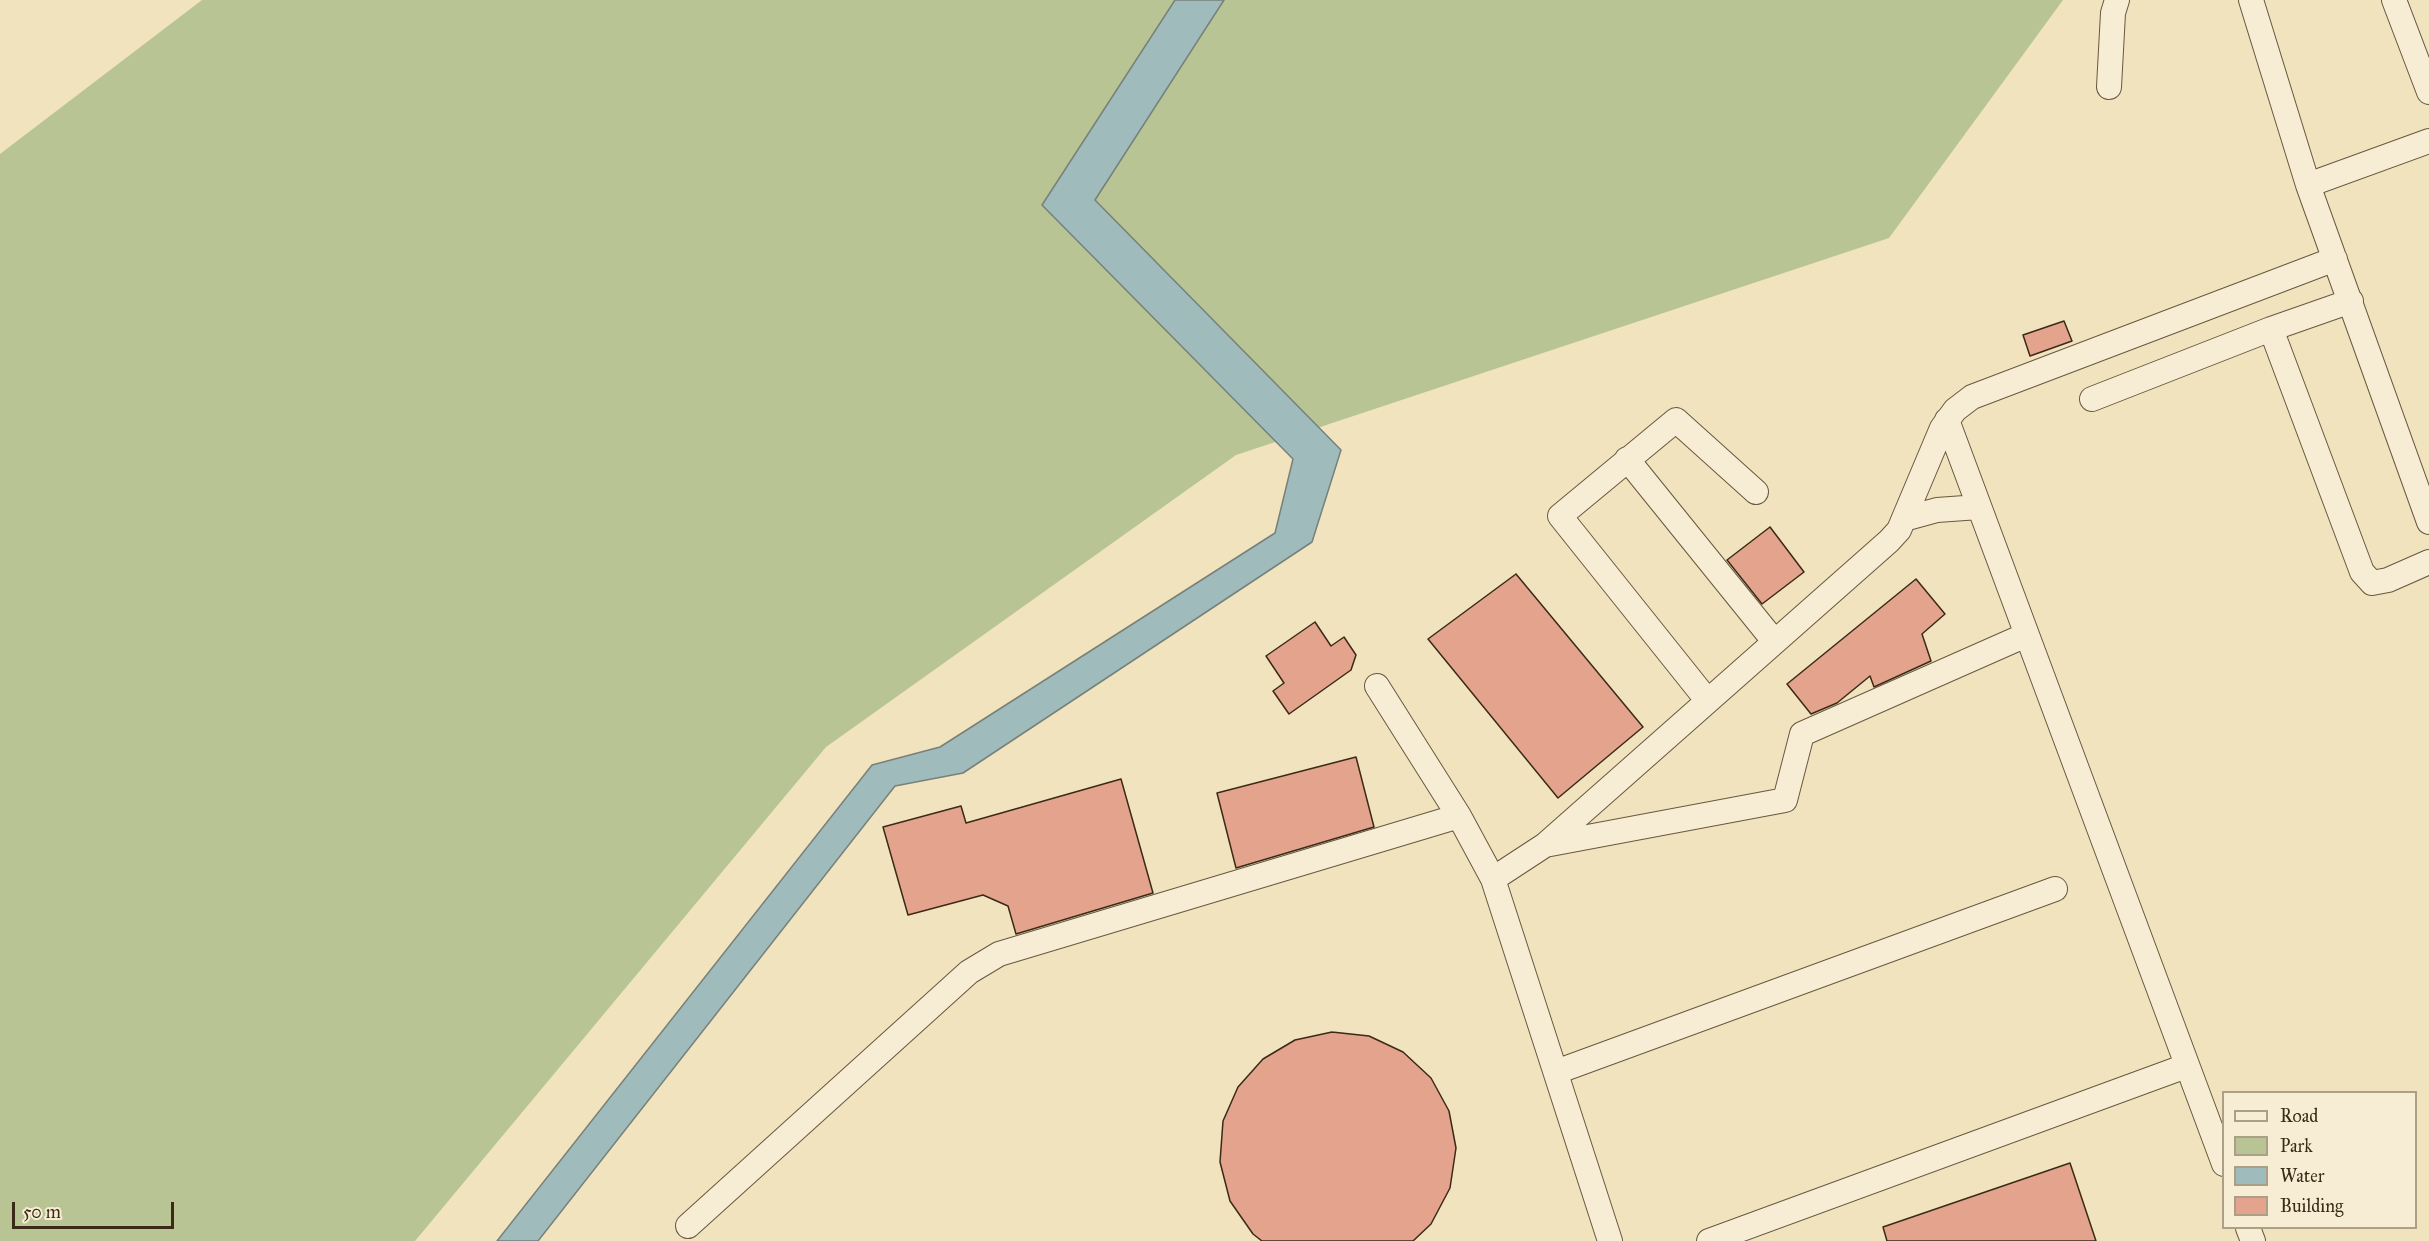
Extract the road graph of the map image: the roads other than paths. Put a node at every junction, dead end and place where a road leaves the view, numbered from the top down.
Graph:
1 (2117, 0) edge
2 (2251, 0) edge
3 (2394, 0) edge
4 (2109, 87) dead end
5 (2429, 92) edge
6 (2429, 141) edge
7 (2308, 185) junction
8 (2336, 259) junction
9 (2351, 301) junction
10 (2271, 329) junction
11 (2092, 399) dead end
12 (1947, 420) junction
13 (1627, 459) junction
14 (1756, 492) dead end
15 (1979, 507) junction
16 (1904, 519) junction
17 (2429, 522) edge
18 (2429, 562) edge
19 (2026, 635) junction
20 (1774, 641) junction
21 (1377, 686) dead end
22 (1707, 700) junction
23 (1459, 816) junction
24 (1545, 845) junction
25 (1493, 879) junction
26 (2055, 889) dead end
27 (2186, 1066) junction
28 (1556, 1072) junction
29 (2222, 1161) edge
30 (688, 1227) dead end
31 (1610, 1241) edge
32 (1709, 1241) edge

1 - 4 lane
2 - 7 lane
3 - 5 lane
6 - 7 lane
7 - 8 lane
8 - 9 lane
8 - 12 lane
9 - 10 lane
9 - 17 lane
10 - 11 lane
10 - 18 lane
12 - 15 lane
12 - 16 lane
13 - 14 lane
13 - 20 lane
13 - 22 lane
15 - 16 lane
15 - 19 lane
16 - 20 lane
19 - 24 lane
19 - 27 lane
20 - 22 lane
21 - 23 lane
22 - 24 lane
23 - 25 lane
23 - 30 lane
24 - 25 lane
25 - 28 lane
26 - 28 lane
27 - 29 lane
27 - 32 lane
28 - 31 lane

